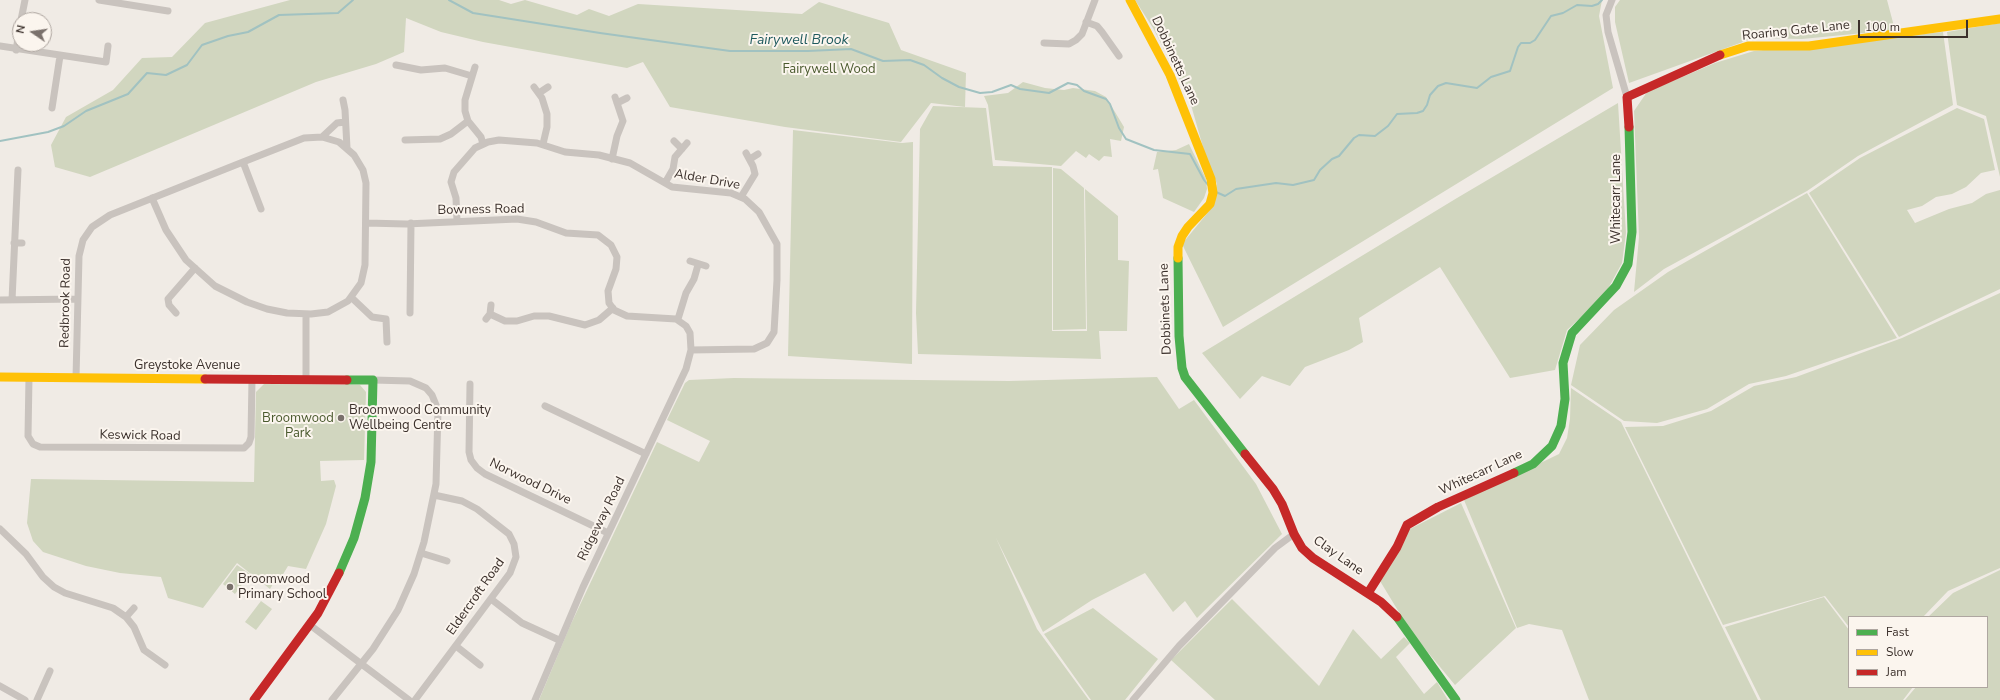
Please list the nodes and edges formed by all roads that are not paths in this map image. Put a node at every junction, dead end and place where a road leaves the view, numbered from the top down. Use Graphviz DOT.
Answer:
graph roads {
  1 [pos="25,0"];
  2 [pos="99,0"];
  3 [pos="1095,0"];
  4 [pos="1130,0"];
  5 [pos="1612,0"];
  6 [pos="168,11"];
  7 [pos="23,12"];
  8 [pos="2000,19"];
  9 [pos="1086,22"];
  10 [pos="1044,43"];
  11 [pos="0,46"];
  12 [pos="108,46"];
  13 [pos="12,49"];
  14 [pos="31,52"];
  15 [pos="60,56"];
  16 [pos="1119,56"];
  17 [pos="396,65"];
  18 [pos="475,67"];
  19 [pos="472,76"];
  20 [pos="534,87"];
  21 [pos="548,87"];
  22 [pos="539,93"];
  23 [pos="1627,97"];
  24 [pos="628,98"];
  25 [pos="343,100"];
  26 [pos="52,108"];
  27 [pos="468,121"];
  28 [pos="345,122"];
  29 [pos="322,136"];
  30 [pos="405,140"];
  31 [pos="674,141"];
  32 [pos="483,144"];
  33 [pos="542,144"];
  34 [pos="347,148"];
  35 [pos="758,154"];
  36 [pos="612,159"];
  37 [pos="243,162"];
  38 [pos="18,170"];
  39 [pos="1211,179"];
  40 [pos="665,183"];
  41 [pos="741,197"];
  42 [pos="152,198"];
  43 [pos="260,209"];
  44 [pos="457,222"];
  45 [pos="411,223"];
  46 [pos="366,224"];
  47 [pos="14,243"];
  48 [pos="22,244"];
  49 [pos="690,261"];
  50 [pos="195,268"];
  51 [pos="352,298"];
  52 [pos="77,299"];
  53 [pos="0,300"];
  54 [pos="12,300"];
  55 [pos="491,305"];
  56 [pos="613,308"];
  57 [pos="176,313"];
  58 [pos="410,313"];
  59 [pos="306,314"];
  60 [pos="678,320"];
  61 [pos="387,342"];
  62 [pos="691,350"];
  63 [pos="0,377"];
  64 [pos="29,377"];
  65 [pos="76,378"];
  66 [pos="252,379"];
  67 [pos="306,380"];
  68 [pos="373,380"];
  69 [pos="470,384"];
  70 [pos="545,406"];
  71 [pos="646,454"];
  72 [pos="434,495"];
  73 [pos="0,529"];
  74 [pos="608,533"];
  75 [pos="1294,534"];
  76 [pos="421,553"];
  77 [pos="448,561"];
  78 [pos="1368,593"];
  79 [pos="491,599"];
  80 [pos="134,608"];
  81 [pos="126,617"];
  82 [pos="310,625"];
  83 [pos="559,640"];
  84 [pos="456,646"];
  85 [pos="361,664"];
  86 [pos="165,665"];
  87 [pos="481,666"];
  88 [pos="50,671"];
  89 [pos="0,686"];
  90 [pos="25,700"];
  91 [pos="37,700"];
  92 [pos="254,700"];
  93 [pos="332,700"];
  94 [pos="409,700"];
  95 [pos="415,700"];
  96 [pos="535,700"];
  97 [pos="1133,700"];
  98 [pos="1456,700"];
  1 -- 7 [label="street"];
  2 -- 6 [label="street"];
  3 -- 9 [label="street"];
  4 -- 39 [label="street, Dobbinetts Lane"];
  5 -- 23 [label="street, Whitecarr Lane"];
  8 -- 23 [label="street, Roaring Gate Lane"];
  9 -- 10 [label="street"];
  9 -- 16 [label="street"];
  11 -- 13 [label="street"];
  12 -- 15 [label="street"];
  14 -- 15 [label="street"];
  15 -- 26 [label="street"];
  17 -- 19 [label="street"];
  18 -- 19 [label="street"];
  19 -- 27 [label="street"];
  20 -- 22 [label="street"];
  21 -- 22 [label="street"];
  22 -- 33 [label="street"];
  23 -- 78 [label="street, Whitecarr Lane"];
  24 -- 36 [label="street"];
  25 -- 28 [label="street"];
  27 -- 30 [label="street"];
  27 -- 32 [label="street"];
  28 -- 29 [label="street"];
  28 -- 34 [label="street"];
  29 -- 34 [label="street"];
  29 -- 37 [label="street, Redbrook Road"];
  31 -- 40 [label="street"];
  32 -- 33 [label="street, Alder Drive"];
  32 -- 44 [label="street, Alder Drive"];
  33 -- 36 [label="street, Alder Drive"];
  34 -- 46 [label="street"];
  35 -- 41 [label="street"];
  36 -- 40 [label="street, Alder Drive"];
  37 -- 42 [label="street, Redbrook Road"];
  37 -- 43 [label="street"];
  38 -- 47 [label="street"];
  39 -- 75 [label="street, Dobbinets Lane"];
  40 -- 41 [label="street, Alder Drive"];
  41 -- 62 [label="street, Alder Drive"];
  42 -- 50 [label="street"];
  42 -- 52 [label="street, Redbrook Road"];
  44 -- 45 [label="street, Bowness Road"];
  44 -- 56 [label="street, Bowness Road"];
  45 -- 46 [label="street, Bowness Road"];
  45 -- 58 [label="street"];
  46 -- 51 [label="street"];
  47 -- 48 [label="street"];
  47 -- 54 [label="street"];
  49 -- 60 [label="street"];
  50 -- 57 [label="street"];
  50 -- 59 [label="street"];
  51 -- 59 [label="street"];
  51 -- 61 [label="street"];
  52 -- 54 [label="street"];
  52 -- 65 [label="street, Redbrook Road"];
  53 -- 54 [label="street"];
  55 -- 56 [label="street"];
  56 -- 60 [label="street"];
  59 -- 67 [label="street"];
  60 -- 62 [label="street"];
  62 -- 71 [label="street, Ridgeway Road"];
  63 -- 64 [label="street, Greystoke Avenue"];
  64 -- 65 [label="street, Greystoke Avenue"];
  64 -- 66 [label="street, Keswick Road"];
  65 -- 66 [label="street, Greystoke Avenue"];
  66 -- 67 [label="street, Greystoke Avenue"];
  67 -- 68 [label="street, Greystoke Avenue"];
  68 -- 72 [label="street"];
  68 -- 82 [label="street"];
  69 -- 74 [label="street, Norwood Drive"];
  70 -- 71 [label="street"];
  71 -- 74 [label="street, Ridgeway Road"];
  72 -- 76 [label="street"];
  72 -- 79 [label="street, Eldercroft Road"];
  73 -- 81 [label="street"];
  74 -- 83 [label="street, Ridgeway Road"];
  75 -- 78 [label="street, Clay Lane"];
  75 -- 97 [label="street"];
  76 -- 77 [label="street"];
  76 -- 85 [label="street"];
  78 -- 98 [label="street, Clay Lane"];
  79 -- 83 [label="street"];
  79 -- 84 [label="street, Eldercroft Road"];
  80 -- 81 [label="street"];
  81 -- 86 [label="street"];
  82 -- 85 [label="street"];
  82 -- 92 [label="street"];
  83 -- 96 [label="street, Ridgeway Road"];
  84 -- 87 [label="street"];
  84 -- 95 [label="street, Eldercroft Road"];
  85 -- 93 [label="street"];
  85 -- 94 [label="street"];
  88 -- 91 [label="street"];
  89 -- 90 [label="street"];
}
